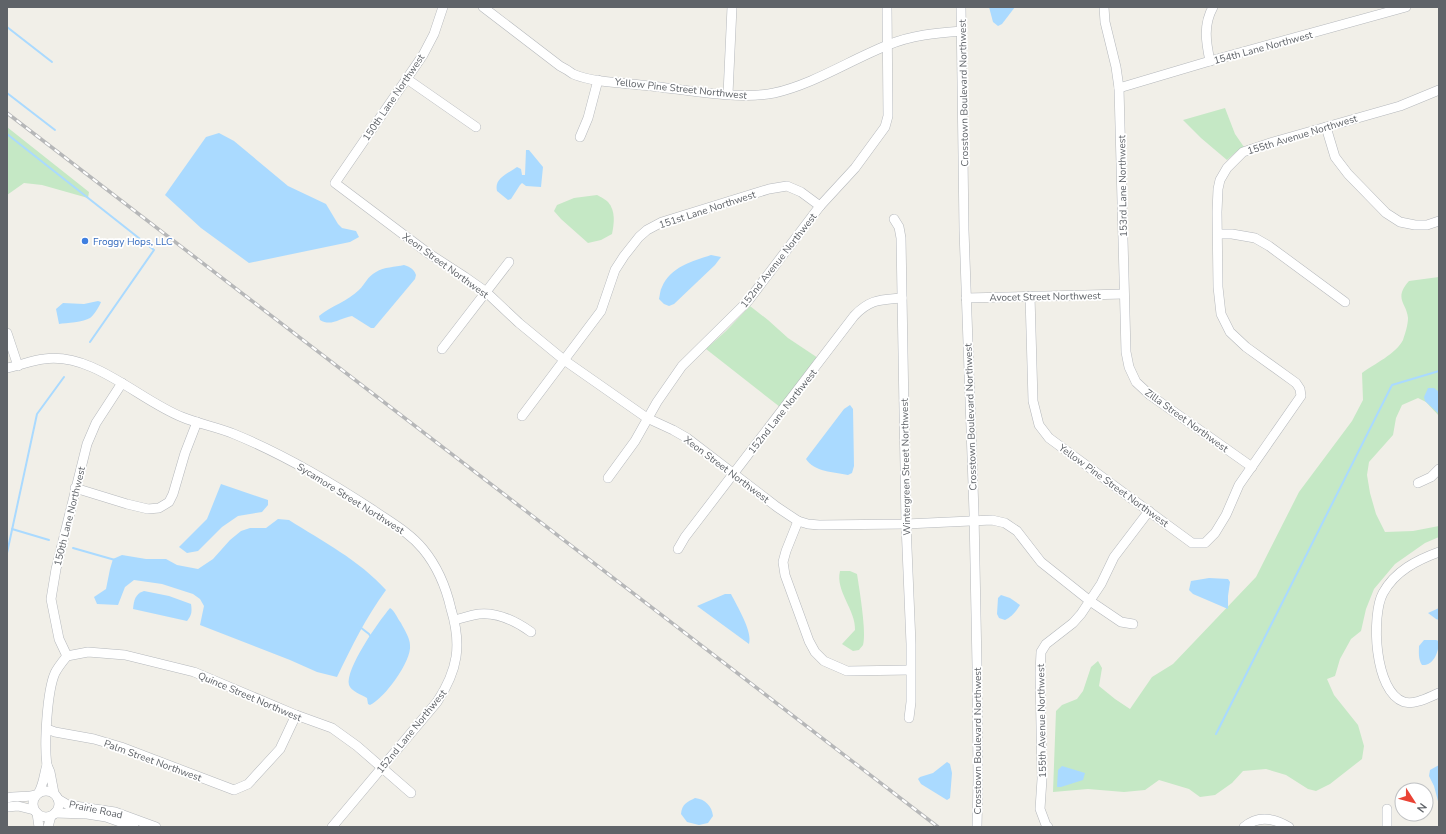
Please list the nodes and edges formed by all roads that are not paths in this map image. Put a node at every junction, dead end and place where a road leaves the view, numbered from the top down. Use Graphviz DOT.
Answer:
graph roads {
  1 [pos="444,7"];
  2 [pos="482,7"];
  3 [pos="732,7"];
  4 [pos="887,7"];
  5 [pos="961,7"];
  6 [pos="1104,7"];
  7 [pos="1213,7"];
  8 [pos="1406,7"];
  9 [pos="962,31"];
  10 [pos="888,44"];
  11 [pos="1210,61"];
  12 [pos="407,79"];
  13 [pos="598,80"];
  14 [pos="1119,88"];
  15 [pos="1439,90"];
  16 [pos="728,94"];
  17 [pos="476,127"];
  18 [pos="1326,127"];
  19 [pos="580,137"];
  20 [pos="335,183"];
  21 [pos="820,206"];
  22 [pos="894,219"];
  23 [pos="1439,221"];
  24 [pos="1218,234"];
  25 [pos="509,262"];
  26 [pos="485,292"];
  27 [pos="1124,294"];
  28 [pos="1030,296"];
  29 [pos="902,298"];
  30 [pos="966,298"];
  31 [pos="1345,302"];
  32 [pos="7,334"];
  33 [pos="442,349"];
  34 [pos="564,360"];
  35 [pos="18,366"];
  36 [pos="1129,367"];
  37 [pos="7,368"];
  38 [pos="122,383"];
  39 [pos="522,416"];
  40 [pos="647,418"];
  41 [pos="197,422"];
  42 [pos="1252,467"];
  43 [pos="1439,469"];
  44 [pos="733,474"];
  45 [pos="608,478"];
  46 [pos="1418,483"];
  47 [pos="75,488"];
  48 [pos="1149,511"];
  49 [pos="798,520"];
  50 [pos="974,521"];
  51 [pos="906,524"];
  52 [pos="678,549"];
  53 [pos="1439,552"];
  54 [pos="1090,601"];
  55 [pos="455,620"];
  56 [pos="1133,624"];
  57 [pos="531,632"];
  58 [pos="67,656"];
  59 [pos="910,670"];
  60 [pos="1439,693"];
  61 [pos="296,715"];
  62 [pos="909,718"];
  63 [pos="47,729"];
  64 [pos="47,765"];
  65 [pos="381,768"];
  66 [pos="37,793"];
  67 [pos="411,793"];
  68 [pos="56,796"];
  69 [pos="7,798"];
  70 [pos="7,808"];
  71 [pos="1387,809"];
  72 [pos="35,812"];
  73 [pos="53,814"];
  74 [pos="1047,826"];
  75 [pos="38,827"];
  76 [pos="48,827"];
  77 [pos="134,827"];
  78 [pos="156,827"];
  79 [pos="332,827"];
  80 [pos="977,827"];
  81 [pos="1244,827"];
  82 [pos="1289,827"];
  83 [pos="1387,827"];
  1 -- 12 [label="street, 150th Lane Northwest"];
  2 -- 13 [label="street, Yellow Pine Street Northwest"];
  3 -- 16 [label="street"];
  4 -- 10 [label="street"];
  5 -- 9 [label="street, Crosstown Boulevard Northwest"];
  6 -- 14 [label="street, 153rd Lane Northwest"];
  7 -- 11 [label="street"];
  8 -- 11 [label="street, 154th Lane Northwest"];
  9 -- 10 [label="street, Yellow Pine Street Northwest"];
  9 -- 30 [label="street, Crosstown Boulevard Northwest"];
  10 -- 16 [label="street, Yellow Pine Street Northwest"];
  10 -- 21 [label="street, 152nd Avenue Northwest"];
  11 -- 14 [label="street, 154th Lane Northwest"];
  12 -- 17 [label="street"];
  12 -- 20 [label="street, 150th Lane Northwest"];
  13 -- 16 [label="street, Yellow Pine Street Northwest"];
  13 -- 19 [label="street"];
  14 -- 27 [label="street, 153rd Lane Northwest"];
  15 -- 18 [label="street, 155th Avenue Northwest"];
  18 -- 23 [label="street"];
  18 -- 24 [label="street, 155th Avenue Northwest"];
  20 -- 26 [label="street, Xeon Street Northwest"];
  21 -- 34 [label="street, 151st Lane Northwest"];
  21 -- 40 [label="street, 152nd Avenue Northwest"];
  22 -- 29 [label="street, Wintergreen Street Northwest"];
  24 -- 31 [label="street"];
  24 -- 42 [label="street, 155th Avenue Northwest"];
  25 -- 26 [label="street"];
  26 -- 33 [label="street"];
  26 -- 34 [label="street, Xeon Street Northwest"];
  27 -- 28 [label="street, Avocet Street Northwest"];
  27 -- 36 [label="street, 153rd Lane Northwest"];
  28 -- 30 [label="street, Avocet Street Northwest"];
  28 -- 48 [label="street, Yellow Pine Street Northwest"];
  29 -- 44 [label="street, 152nd Lane Northwest"];
  29 -- 51 [label="street, Wintergreen Street Northwest"];
  30 -- 50 [label="street, Crosstown Boulevard Northwest"];
  32 -- 35 [label="street"];
  34 -- 39 [label="street, 151st Lane Northwest"];
  34 -- 40 [label="street, Xeon Street Northwest"];
  35 -- 37 [label="street, Sycamore Street Northwest"];
  35 -- 38 [label="street, Sycamore Street Northwest"];
  36 -- 42 [label="street, Zilla Street Northwest"];
  38 -- 41 [label="street, Sycamore Street Northwest"];
  38 -- 47 [label="street, 150th Lane Northwest"];
  40 -- 44 [label="street, Xeon Street Northwest"];
  40 -- 45 [label="street, 152nd Avenue Northwest"];
  41 -- 47 [label="street"];
  41 -- 55 [label="street, Sycamore Street Northwest"];
  42 -- 48 [label="street, Yellow Pine Street Northwest"];
  43 -- 46 [label="street"];
  44 -- 49 [label="street, Xeon Street Northwest"];
  44 -- 52 [label="street, 152nd Lane Northwest"];
  47 -- 58 [label="street, 150th Lane Northwest"];
  48 -- 54 [label="street, 155th Avenue Northwest"];
  49 -- 51 [label="street, Xeon Street Northwest"];
  49 -- 59 [label="street"];
  50 -- 51 [label="street, Xeon Street Northwest"];
  50 -- 54 [label="street, Xeon Street Northwest"];
  50 -- 80 [label="street, Crosstown Boulevard Northwest"];
  51 -- 59 [label="street, Wintergreen Street Northwest"];
  53 -- 60 [label="street"];
  54 -- 56 [label="street, Xeon Street Northwest"];
  54 -- 74 [label="street, 155th Avenue Northwest"];
  55 -- 57 [label="street"];
  55 -- 65 [label="street, 152nd Lane Northwest"];
  58 -- 61 [label="street, Quince Street Northwest"];
  58 -- 63 [label="street"];
  59 -- 62 [label="street, Wintergreen Street Northwest"];
  61 -- 63 [label="street, Palm Street Northwest"];
  61 -- 65 [label="street, Quince Street Northwest"];
  63 -- 64 [label="street"];
  64 -- 66 [label="street"];
  64 -- 68 [label="street"];
  65 -- 67 [label="street, Quince Street Northwest"];
  65 -- 79 [label="street, 152nd Lane Northwest"];
  66 -- 68 [label="street, Prairie Road"];
  66 -- 69 [label="street, Prairie Road"];
  66 -- 72 [label="street"];
  68 -- 73 [label="street, Prairie Road"];
  68 -- 78 [label="street, Prairie Road"];
  70 -- 72 [label="street, Prairie Road"];
  71 -- 83 [label="street"];
  72 -- 73 [label="street, Prairie Road"];
  72 -- 75 [label="street"];
  73 -- 76 [label="street"];
  73 -- 77 [label="street, Prairie Road"];
  81 -- 82 [label="street"];
}
